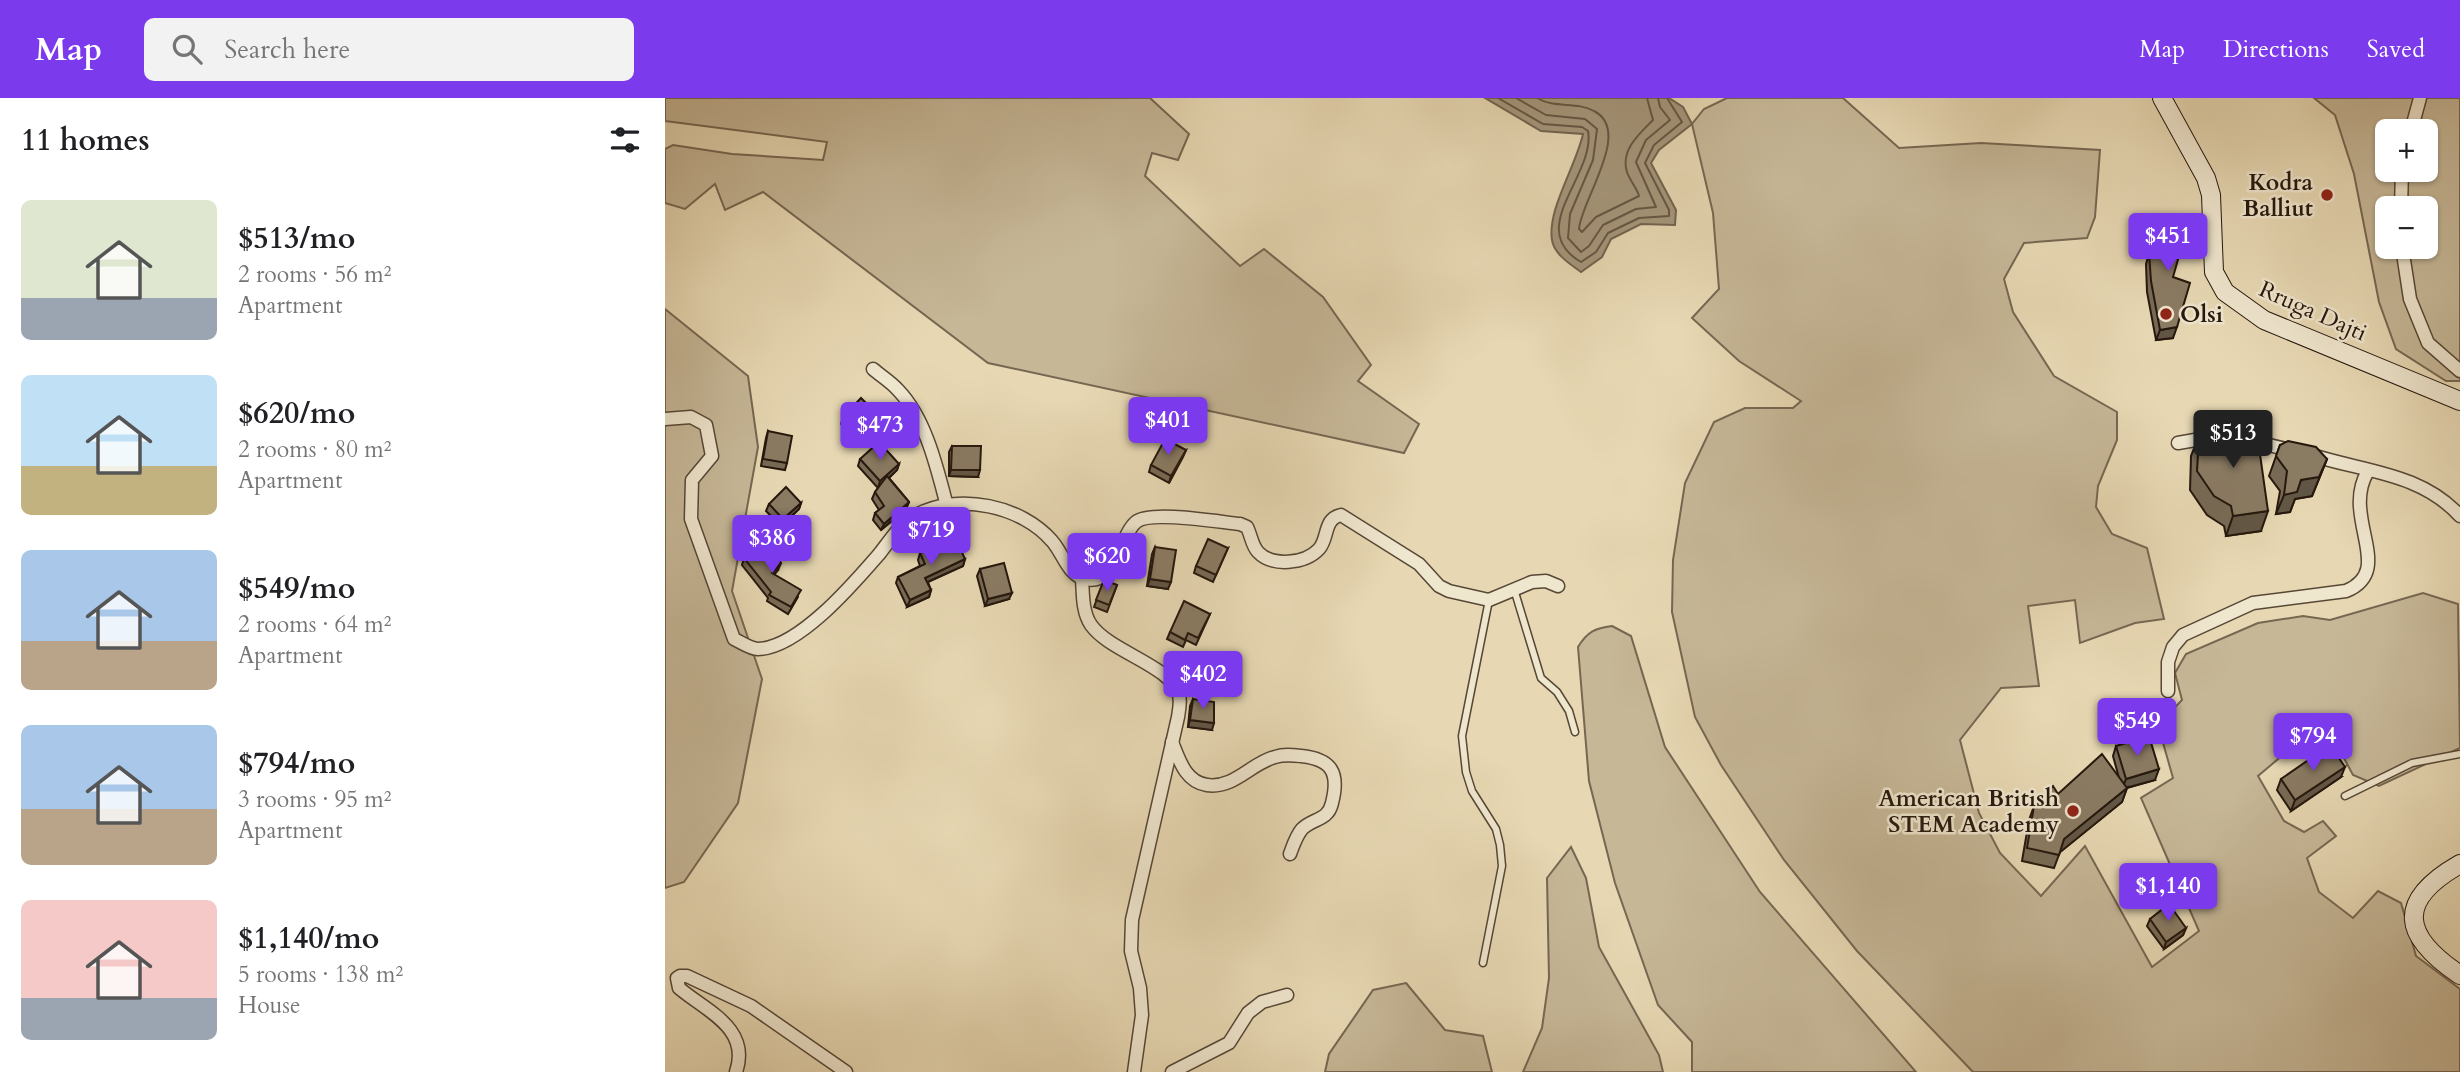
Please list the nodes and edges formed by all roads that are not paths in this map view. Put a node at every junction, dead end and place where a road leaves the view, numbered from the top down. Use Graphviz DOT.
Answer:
graph roads {
  1 [pos="2162,98"];
  2 [pos="2420,98"];
  3 [pos="2414,119"];
  4 [pos="2404,259"];
  5 [pos="873,369"];
  6 [pos="2460,371"];
  7 [pos="2460,401"];
  8 [pos="665,419"];
  9 [pos="2178,443"];
  10 [pos="2368,471"];
  11 [pos="947,506"];
  12 [pos="2460,516"];
  13 [pos="1082,578"];
  14 [pos="1558,586"];
  15 [pos="1514,589"];
  16 [pos="1489,600"];
  17 [pos="2168,691"];
  18 [pos="1575,732"];
  19 [pos="1172,742"];
  20 [pos="2460,754"];
  21 [pos="2345,796"];
  22 [pos="1290,854"];
  23 [pos="2460,864"];
  24 [pos="1483,963"];
  25 [pos="2460,975"];
  26 [pos="1287,995"];
  27 [pos="736,1072"];
  28 [pos="846,1072"];
  29 [pos="1134,1072"];
  30 [pos="1172,1072"];
  1 -- 7 [label="main road, Rruga Dajti"];
  2 -- 3 [label="street"];
  4 -- 6 [label="street"];
  5 -- 11 [label="street"];
  8 -- 11 [label="street"];
  9 -- 10 [label="street"];
  10 -- 12 [label="street"];
  10 -- 17 [label="street"];
  11 -- 13 [label="street"];
  13 -- 16 [label="street"];
  13 -- 19 [label="street"];
  14 -- 15 [label="street"];
  15 -- 16 [label="street"];
  15 -- 18 [label="lane"];
  16 -- 24 [label="lane"];
  19 -- 22 [label="street"];
  19 -- 29 [label="street"];
  20 -- 21 [label="lane"];
  23 -- 25 [label="main road"];
  26 -- 30 [label="street"];
  27 -- 28 [label="street"];
}
